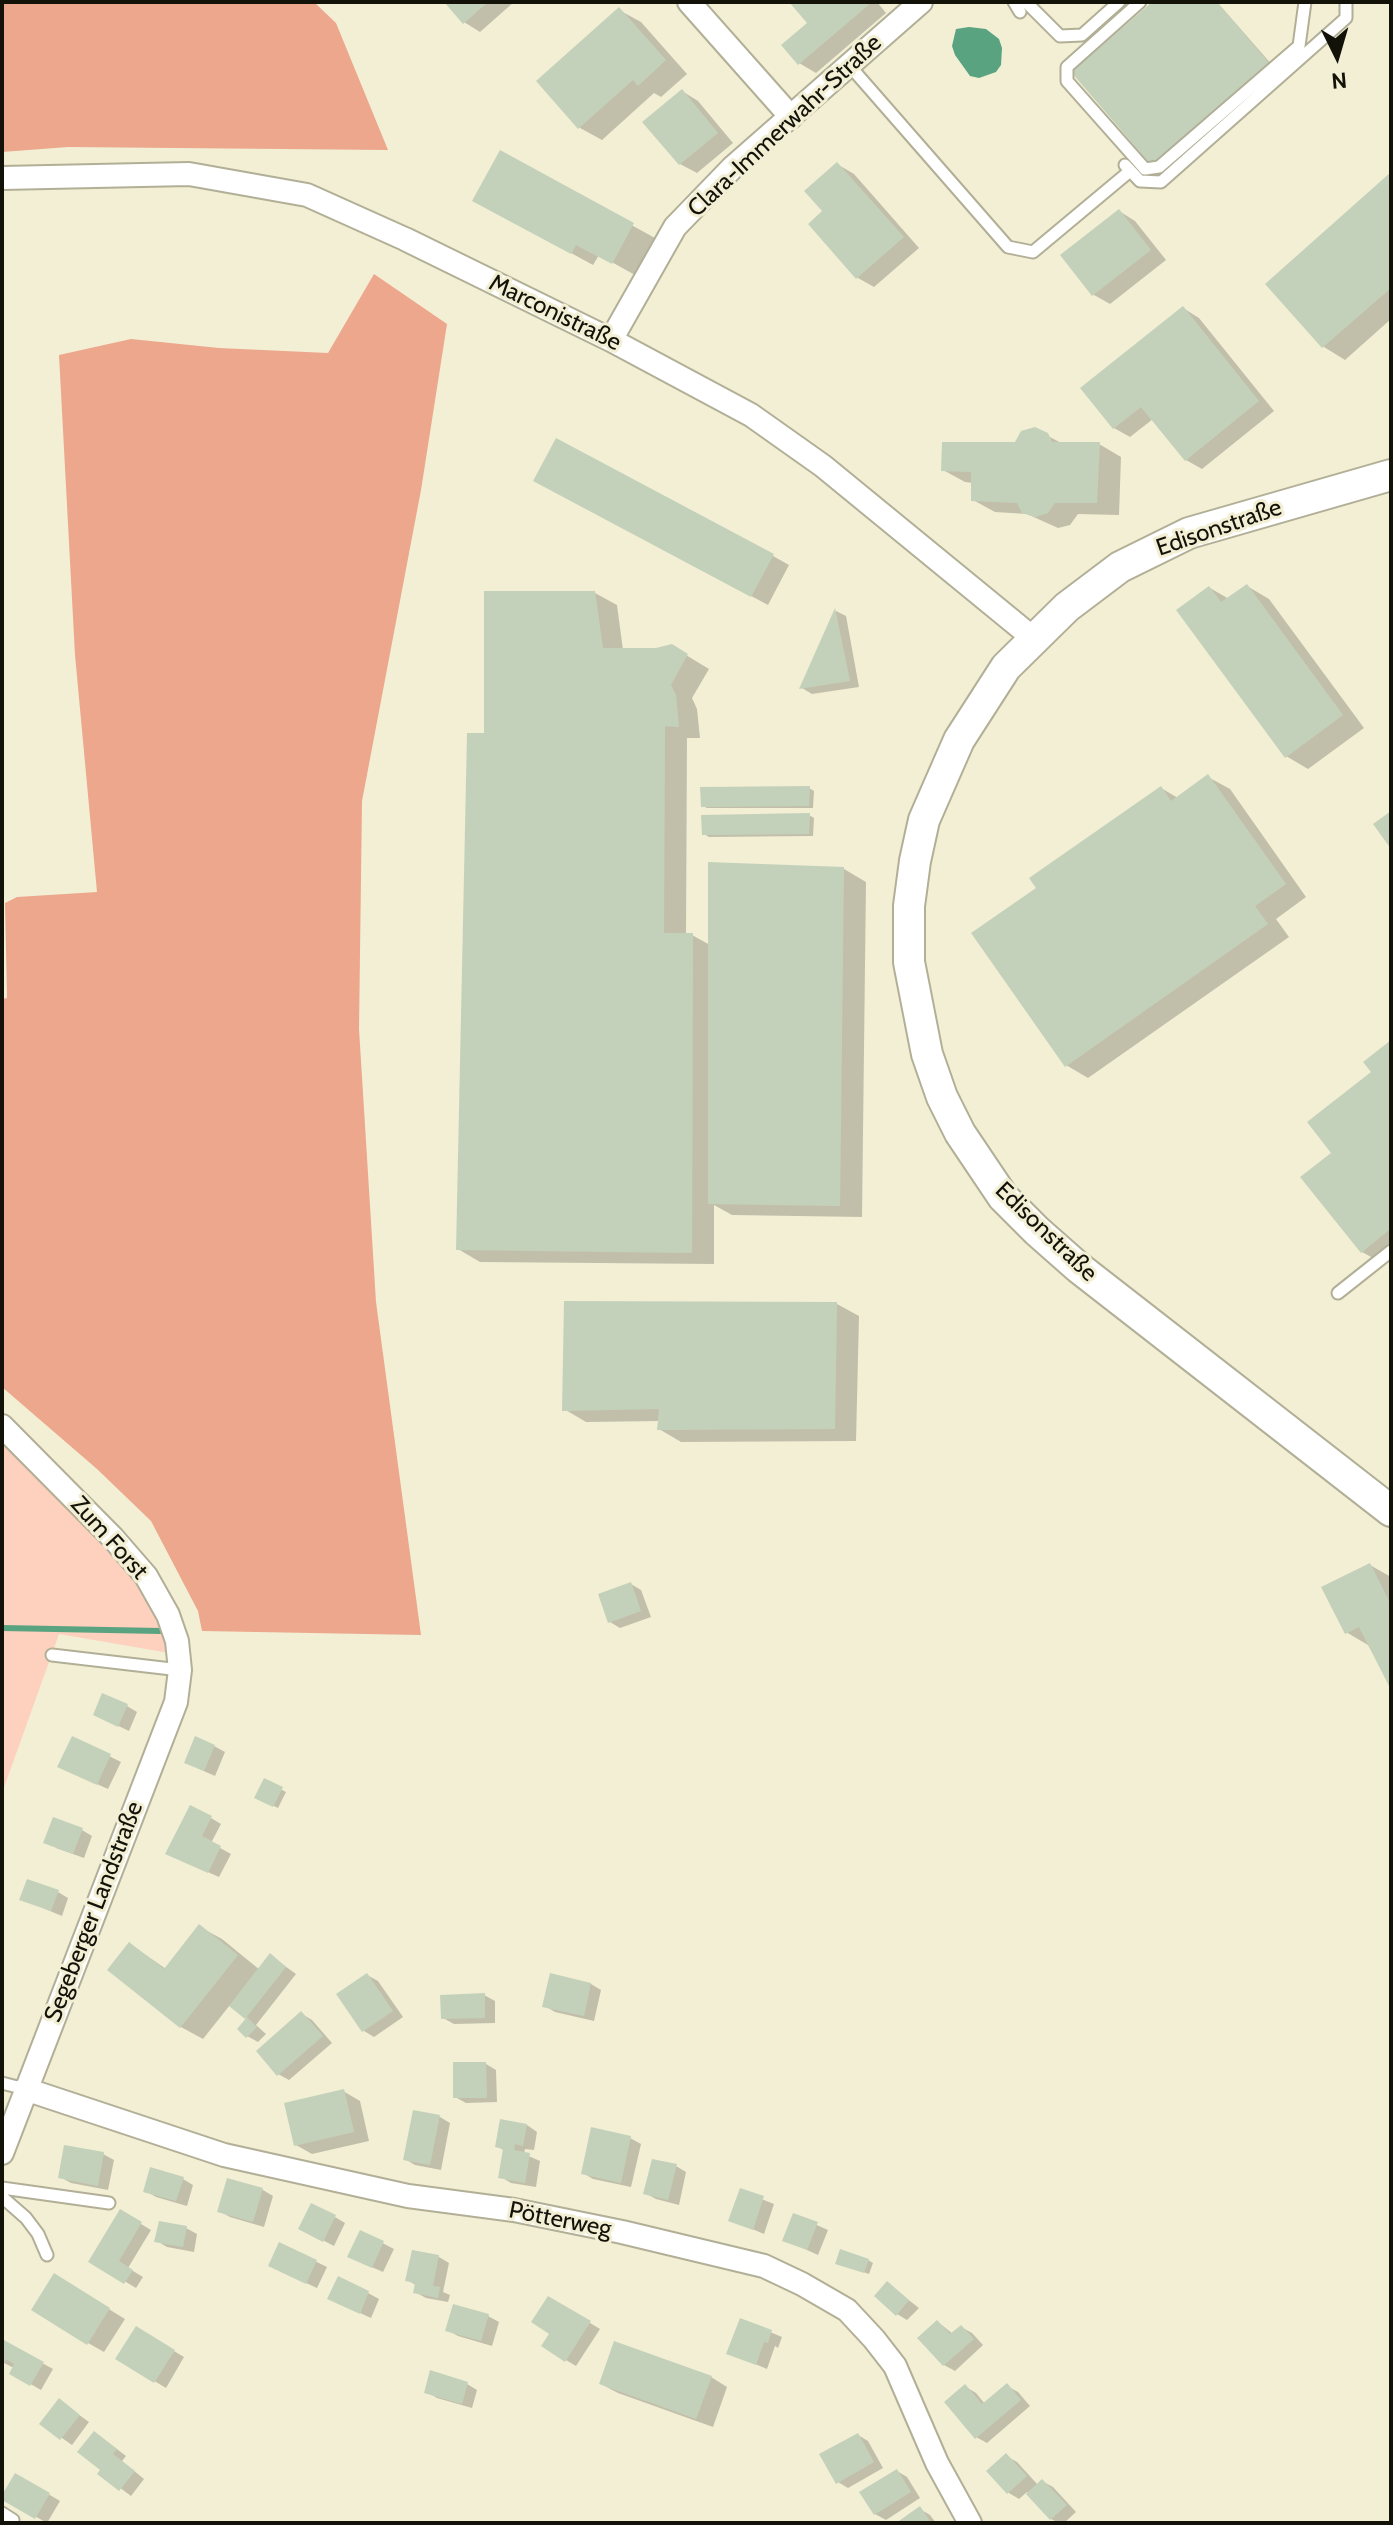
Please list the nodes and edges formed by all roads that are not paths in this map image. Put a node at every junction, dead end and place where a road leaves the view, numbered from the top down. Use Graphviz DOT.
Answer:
graph roads {
  1 [pos="689,2"];
  2 [pos="921,2"];
  3 [pos="1119,2"];
  4 [pos="1140,2"];
  5 [pos="1305,2"];
  6 [pos="1346,2"];
  7 [pos="1020,5"];
  8 [pos="849,65"];
  9 [pos="791,117"];
  10 [pos="2,178"];
  11 [pos="611,340"];
  12 [pos="1391,475"];
  13 [pos="1033,638"];
  14 [pos="1391,1251"];
  15 [pos="1338,1293"];
  16 [pos="2,1426"];
  17 [pos="1391,1511"];
  18 [pos="52,1655"];
  19 [pos="180,1670"];
  20 [pos="2,2083"];
  21 [pos="25,2089"];
  22 [pos="2,2153"];
  23 [pos="2,2188"];
  24 [pos="2,2197"];
  25 [pos="109,2203"];
  26 [pos="47,2255"];
  27 [pos="970,2523"];
  1 -- 9 [label="street"];
  2 -- 8 [label="street, Clara-Immerwahr-Straße"];
  3 -- 7 [label="lane"];
  4 -- 5 [label="lane"];
  6 -- 8 [label="lane"];
  8 -- 9 [label="street, Clara-Immerwahr-Straße"];
  9 -- 11 [label="street, Clara-Immerwahr-Straße"];
  10 -- 11 [label="street, Marconistraße"];
  11 -- 13 [label="street, Marconistraße"];
  12 -- 13 [label="street, Edisonstraße"];
  13 -- 17 [label="street, Edisonstraße"];
  14 -- 15 [label="lane"];
  16 -- 19 [label="street, Zum Forst"];
  18 -- 19 [label="lane"];
  19 -- 21 [label="street, Segeberger Landstraße"];
  20 -- 21 [label="lane"];
  21 -- 22 [label="street, Segeberger Landstraße"];
  21 -- 27 [label="street, Pötterweg"];
  23 -- 25 [label="lane"];
  24 -- 26 [label="lane"];
}
